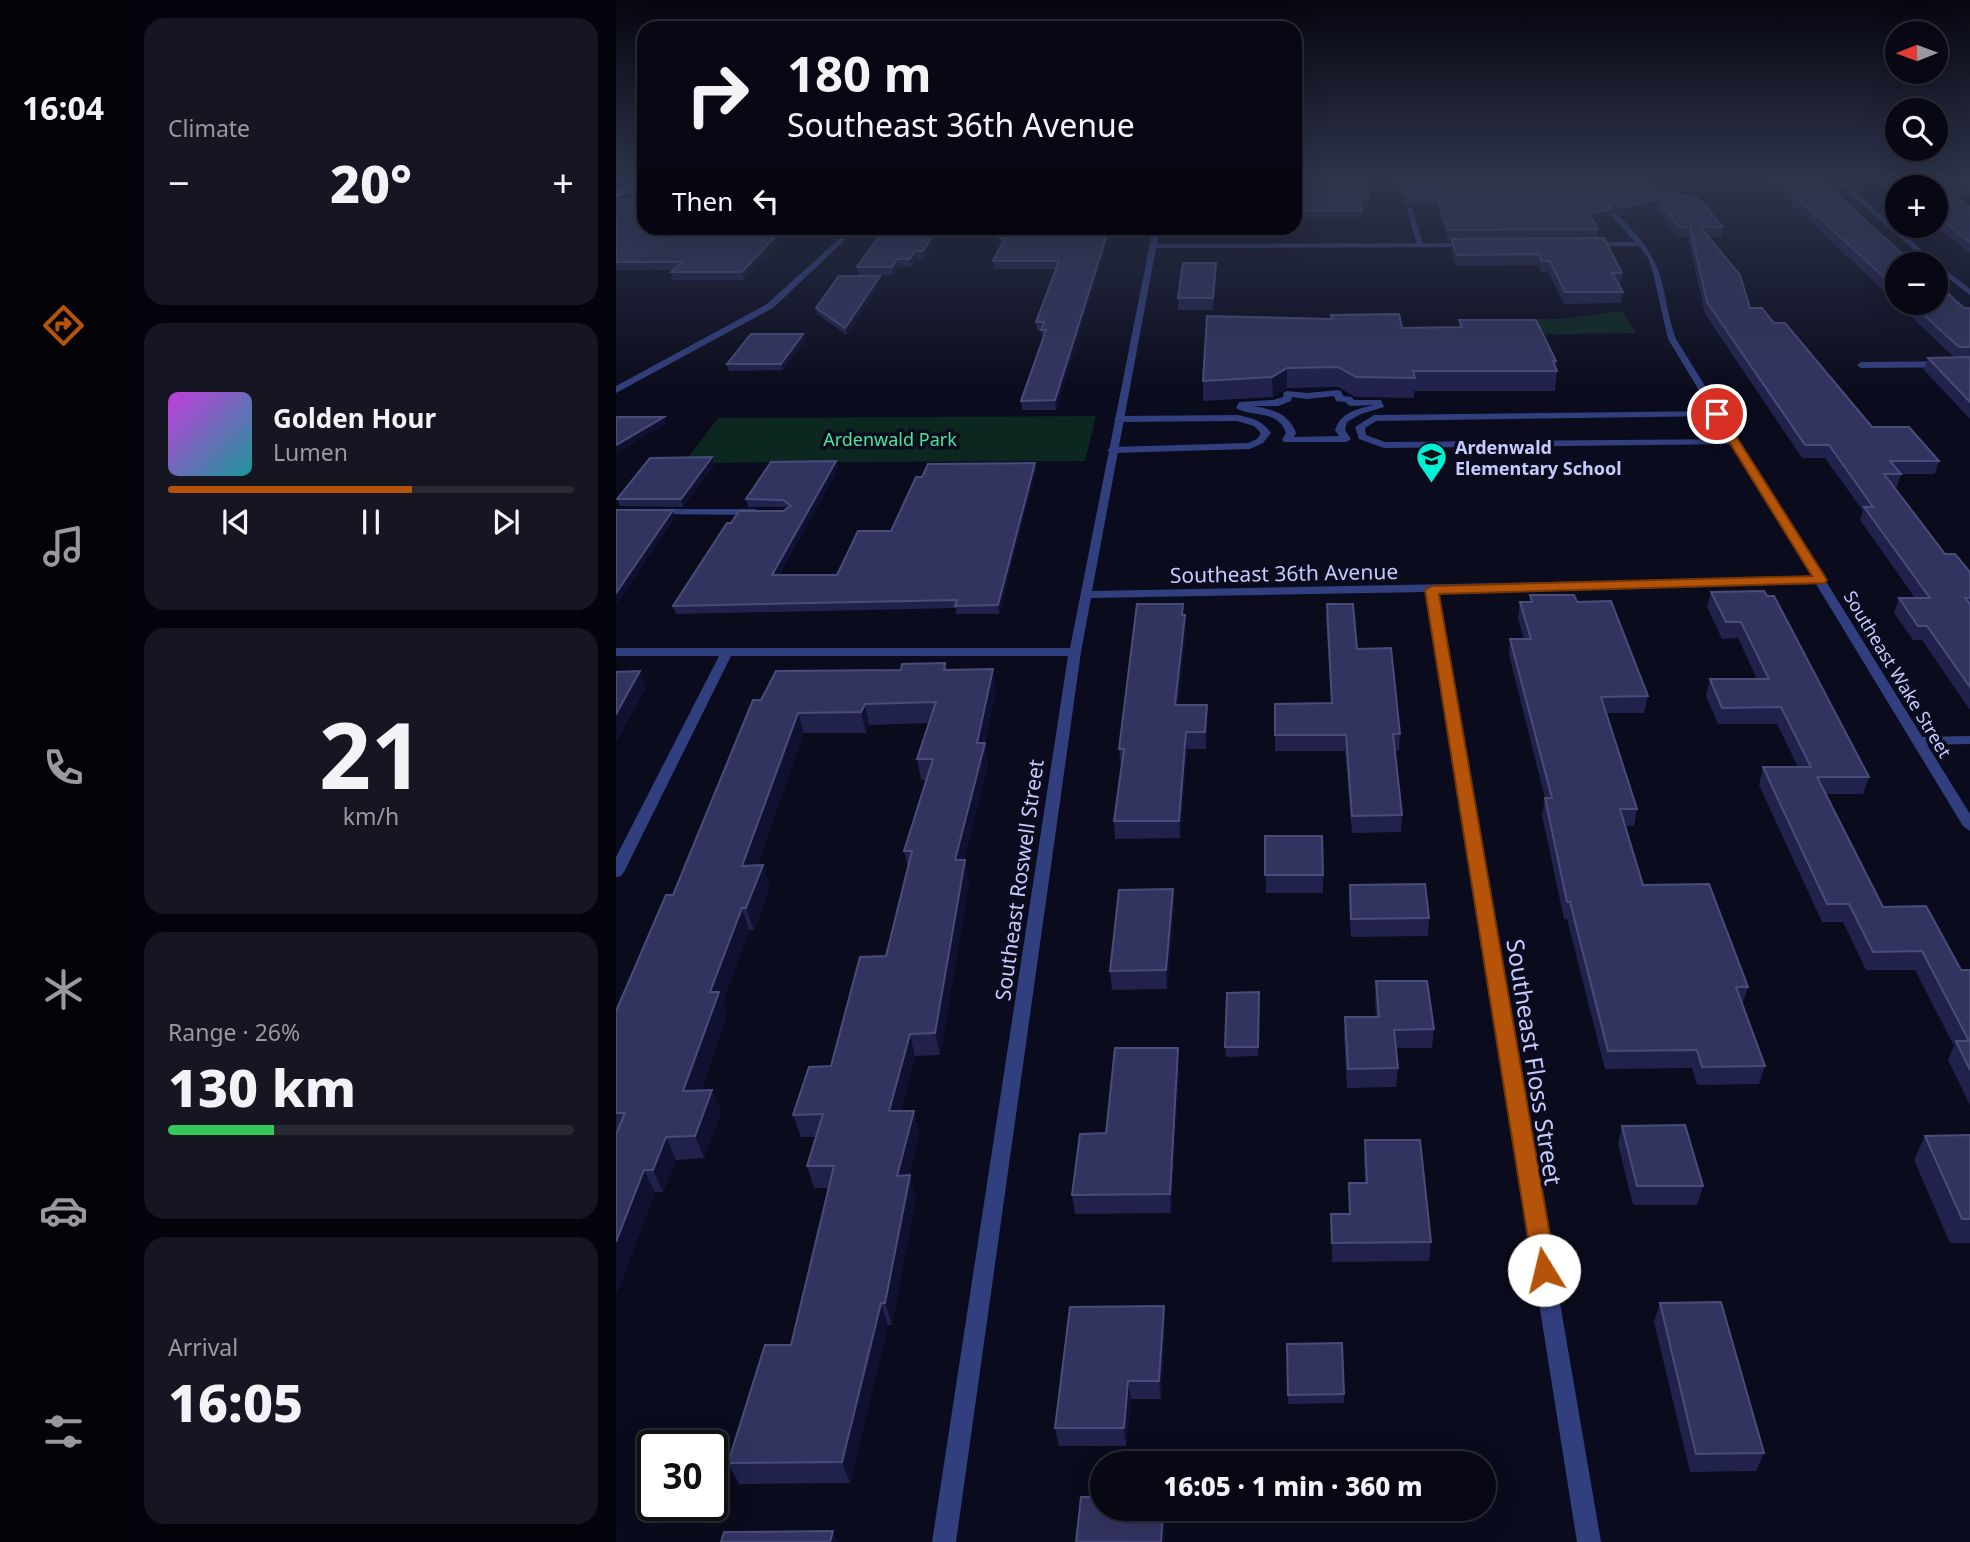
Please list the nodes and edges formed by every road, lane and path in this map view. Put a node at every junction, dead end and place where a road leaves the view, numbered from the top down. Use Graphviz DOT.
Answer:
graph roads {
  1 [pos="831,249"];
  2 [pos="1151,249"];
  3 [pos="1643,249"];
  4 [pos="1948,275"];
  5 [pos="1970,293"];
  6 [pos="1970,364"];
  7 [pos="1861,365"];
  8 [pos="616,390"];
  9 [pos="1717,414"];
  10 [pos="1119,419"];
  11 [pos="1287,440"];
  12 [pos="1734,442"];
  13 [pos="1112,450"];
  14 [pos="644,512"];
  15 [pos="762,513"];
  16 [pos="1820,580"];
  17 [pos="1432,590"];
  18 [pos="1085,595"];
  19 [pos="616,652"];
  20 [pos="727,652"];
  21 [pos="1075,652"];
  22 [pos="1970,740"];
  23 [pos="1918,741"];
  24 [pos="1970,826"];
  25 [pos="616,872"];
  26 [pos="944,1542"];
  27 [pos="1589,1542"];
  1 -- 8 [label="street"];
  2 -- 10 [label="street, Southeast Roswell Street"];
  3 -- 9 [label="street, Southeast Wake Street"];
  4 -- 5 [label="street"];
  6 -- 7 [label="street"];
  9 -- 12 [label="street, Southeast Wake Street"];
  9 -- 12 [label="street"];
  10 -- 13 [label="street, Southeast Roswell Street"];
  10 -- 13 [label="street"];
  11 -- 11 [label="street"];
  12 -- 16 [label="street, Southeast Wake Street"];
  13 -- 18 [label="street, Southeast Roswell Street"];
  14 -- 15 [label="street"];
  16 -- 17 [label="street, Southeast 36th Avenue"];
  16 -- 23 [label="street, Southeast Wake Street"];
  17 -- 18 [label="street, Southeast 36th Avenue"];
  17 -- 27 [label="street, Southeast Floss Street"];
  18 -- 21 [label="street, Southeast Roswell Street"];
  19 -- 20 [label="street"];
  20 -- 21 [label="street"];
  20 -- 25 [label="street"];
  21 -- 26 [label="street, Southeast Roswell Street"];
  22 -- 23 [label="street"];
  23 -- 24 [label="street, Southeast Wake Street"];
}
